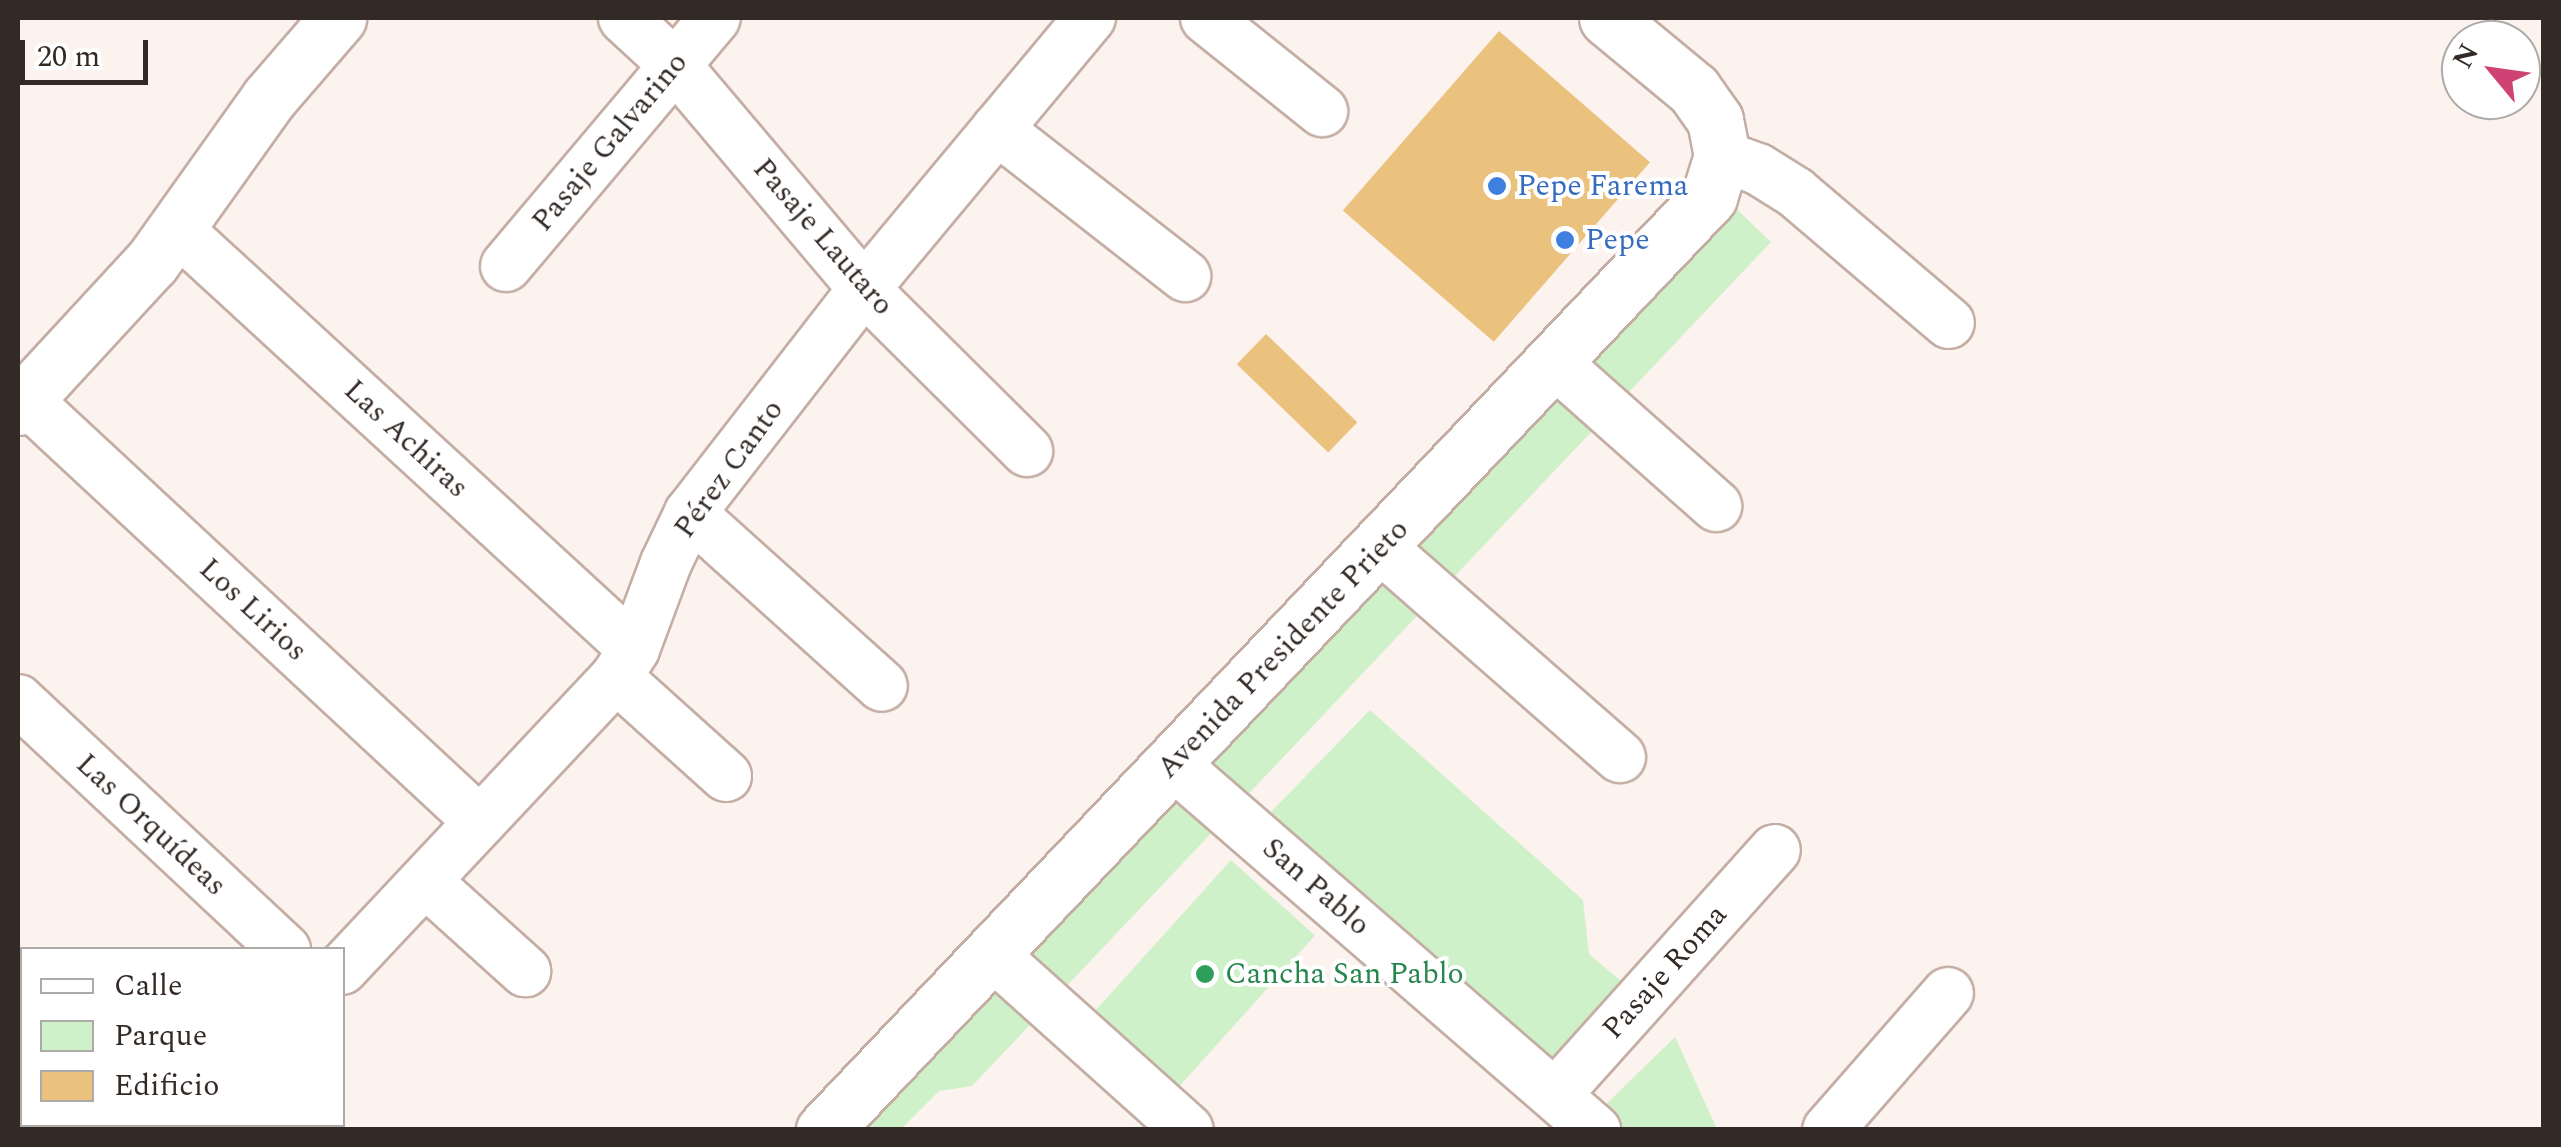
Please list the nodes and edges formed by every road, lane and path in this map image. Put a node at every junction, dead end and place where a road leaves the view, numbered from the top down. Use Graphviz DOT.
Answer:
graph roads {
  1 [pos="338,18"];
  2 [pos="624,18"];
  3 [pos="715,18"];
  4 [pos="1090,18"];
  5 [pos="1206,18"];
  6 [pos="1607,18"];
  7 [pos="675,65"];
  8 [pos="1322,111"];
  9 [pos="997,129"];
  10 [pos="1722,156"];
  11 [pos="178,230"];
  12 [pos="506,266"];
  13 [pos="1185,276"];
  14 [pos="864,290"];
  15 [pos="1949,323"];
  16 [pos="1554,362"];
  17 [pos="21,403"];
  18 [pos="1027,452"];
  19 [pos="1716,506"];
  20 [pos="690,513"];
  21 [pos="1380,546"];
  22 [pos="625,663"];
  23 [pos="882,686"];
  24 [pos="18,700"];
  25 [pos="1620,758"];
  26 [pos="1174,764"];
  27 [pos="726,776"];
  28 [pos="480,822"];
  29 [pos="1774,850"];
  30 [pos="426,881"];
  31 [pos="282,947"];
  32 [pos="992,954"];
  33 [pos="345,966"];
  34 [pos="525,971"];
  35 [pos="1948,992"];
  36 [pos="1555,1095"];
  37 [pos="824,1130"];
  38 [pos="1188,1130"];
  39 [pos="1594,1130"];
  40 [pos="1828,1130"];
  1 -- 11 [label="main road"];
  2 -- 7 [label="street, Pasaje Lautaro"];
  3 -- 7 [label="street, Pasaje Galvarino"];
  4 -- 9 [label="street, Pérez Canto"];
  5 -- 8 [label="street"];
  6 -- 10 [label="main road"];
  7 -- 12 [label="street, Pasaje Galvarino"];
  7 -- 14 [label="street, Pasaje Lautaro"];
  9 -- 13 [label="street"];
  9 -- 14 [label="street, Pérez Canto"];
  10 -- 15 [label="street"];
  10 -- 16 [label="main road, Avenida Presidente Prieto"];
  11 -- 17 [label="main road"];
  11 -- 22 [label="street, Las Achiras"];
  14 -- 18 [label="street, Pasaje Lautaro"];
  14 -- 20 [label="street, Pérez Canto"];
  16 -- 19 [label="street"];
  16 -- 21 [label="main road, Avenida Presidente Prieto"];
  17 -- 28 [label="street, Los Lirios"];
  20 -- 22 [label="street, Pérez Canto"];
  20 -- 23 [label="street"];
  21 -- 25 [label="street"];
  21 -- 26 [label="main road, Avenida Presidente Prieto"];
  22 -- 27 [label="street, Las Achiras"];
  22 -- 28 [label="street, Pérez Canto"];
  24 -- 31 [label="street, Las Orquídeas"];
  26 -- 32 [label="main road, Avenida Presidente Prieto"];
  26 -- 36 [label="street, San Pablo"];
  28 -- 30 [label="street, Pérez Canto"];
  29 -- 36 [label="street, Pasaje Roma"];
  30 -- 33 [label="street, Pérez Canto"];
  30 -- 34 [label="street"];
  32 -- 37 [label="main road, Avenida Presidente Prieto"];
  32 -- 38 [label="street"];
  35 -- 40 [label="street"];
  36 -- 39 [label="street, San Pablo"];
}
